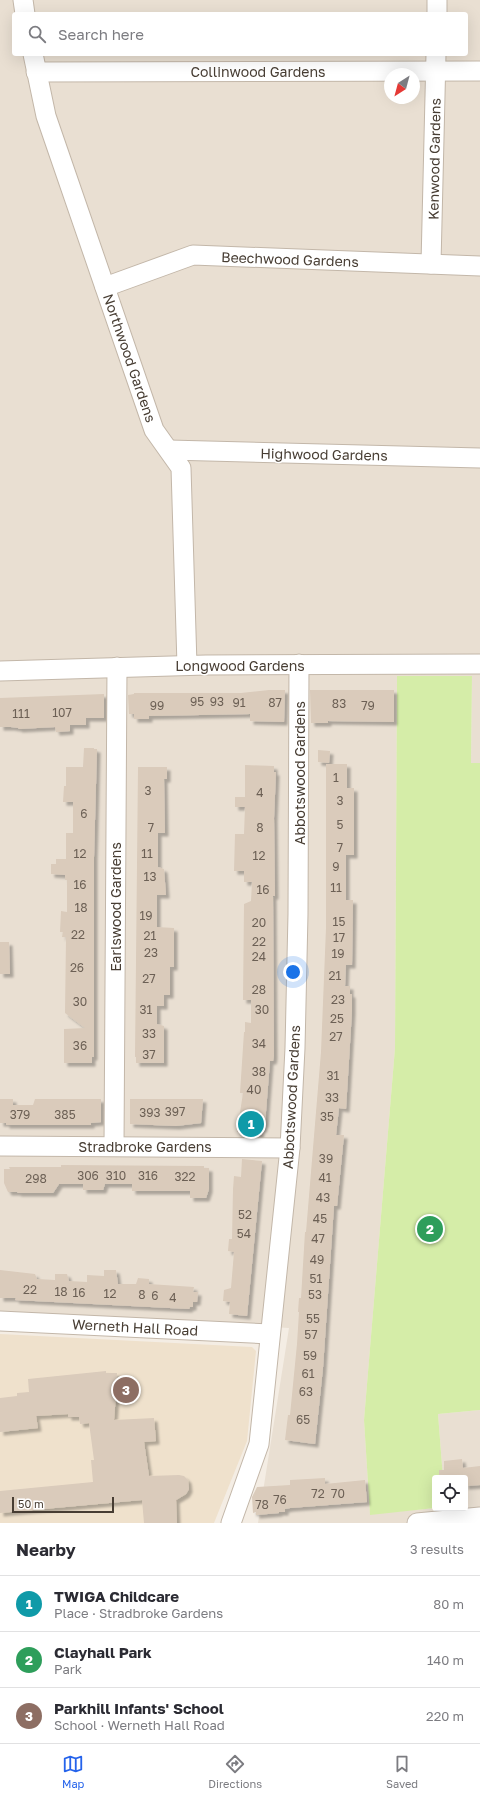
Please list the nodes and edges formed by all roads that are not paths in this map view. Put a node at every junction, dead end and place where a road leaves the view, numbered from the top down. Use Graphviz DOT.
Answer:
graph roads {
  1 [pos="23,0"];
  2 [pos="437,0"];
  3 [pos="25,12"];
  4 [pos="437,12"];
  5 [pos="436,62"];
  6 [pos="34,63"];
  7 [pos="480,71"];
  8 [pos="431,264"];
  9 [pos="480,266"];
  10 [pos="106,287"];
  11 [pos="169,450"];
  12 [pos="480,458"];
  13 [pos="294,664"];
  14 [pos="480,664"];
  15 [pos="187,665"];
  16 [pos="117,667"];
  17 [pos="0,671"];
  18 [pos="0,1146"];
  19 [pos="114,1146"];
  20 [pos="290,1148"];
  21 [pos="0,1321"];
  22 [pos="270,1334"];
  23 [pos="480,1517"];
  24 [pos="231,1523"];
  25 [pos="417,1523"];
  1 -- 3 [label="street"];
  2 -- 4 [label="street"];
  5 -- 6 [label="street, Collinwood Gardens"];
  5 -- 7 [label="street, Collinwood Gardens"];
  5 -- 8 [label="street, Kenwood Gardens"];
  6 -- 10 [label="street, Northwood Gardens"];
  8 -- 9 [label="street, Beechwood Gardens"];
  8 -- 10 [label="street, Beechwood Gardens"];
  10 -- 11 [label="street, Northwood Gardens"];
  11 -- 12 [label="street, Highwood Gardens"];
  11 -- 15 [label="street, Northwood Gardens"];
  13 -- 14 [label="street, Longwood Gardens"];
  13 -- 15 [label="street, Longwood Gardens"];
  13 -- 20 [label="street, Abbotswood Gardens"];
  15 -- 16 [label="street, Longwood Gardens"];
  16 -- 17 [label="street, Longwood Gardens"];
  16 -- 19 [label="street, Earlswood Gardens"];
  18 -- 19 [label="street, Stradbroke Gardens"];
  19 -- 20 [label="street, Stradbroke Gardens"];
  20 -- 22 [label="street, Abbotswood Gardens"];
  21 -- 22 [label="street, Werneth Hall Road"];
  22 -- 24 [label="street, Abbotswood Gardens"];
  23 -- 25 [label="street"];
}
